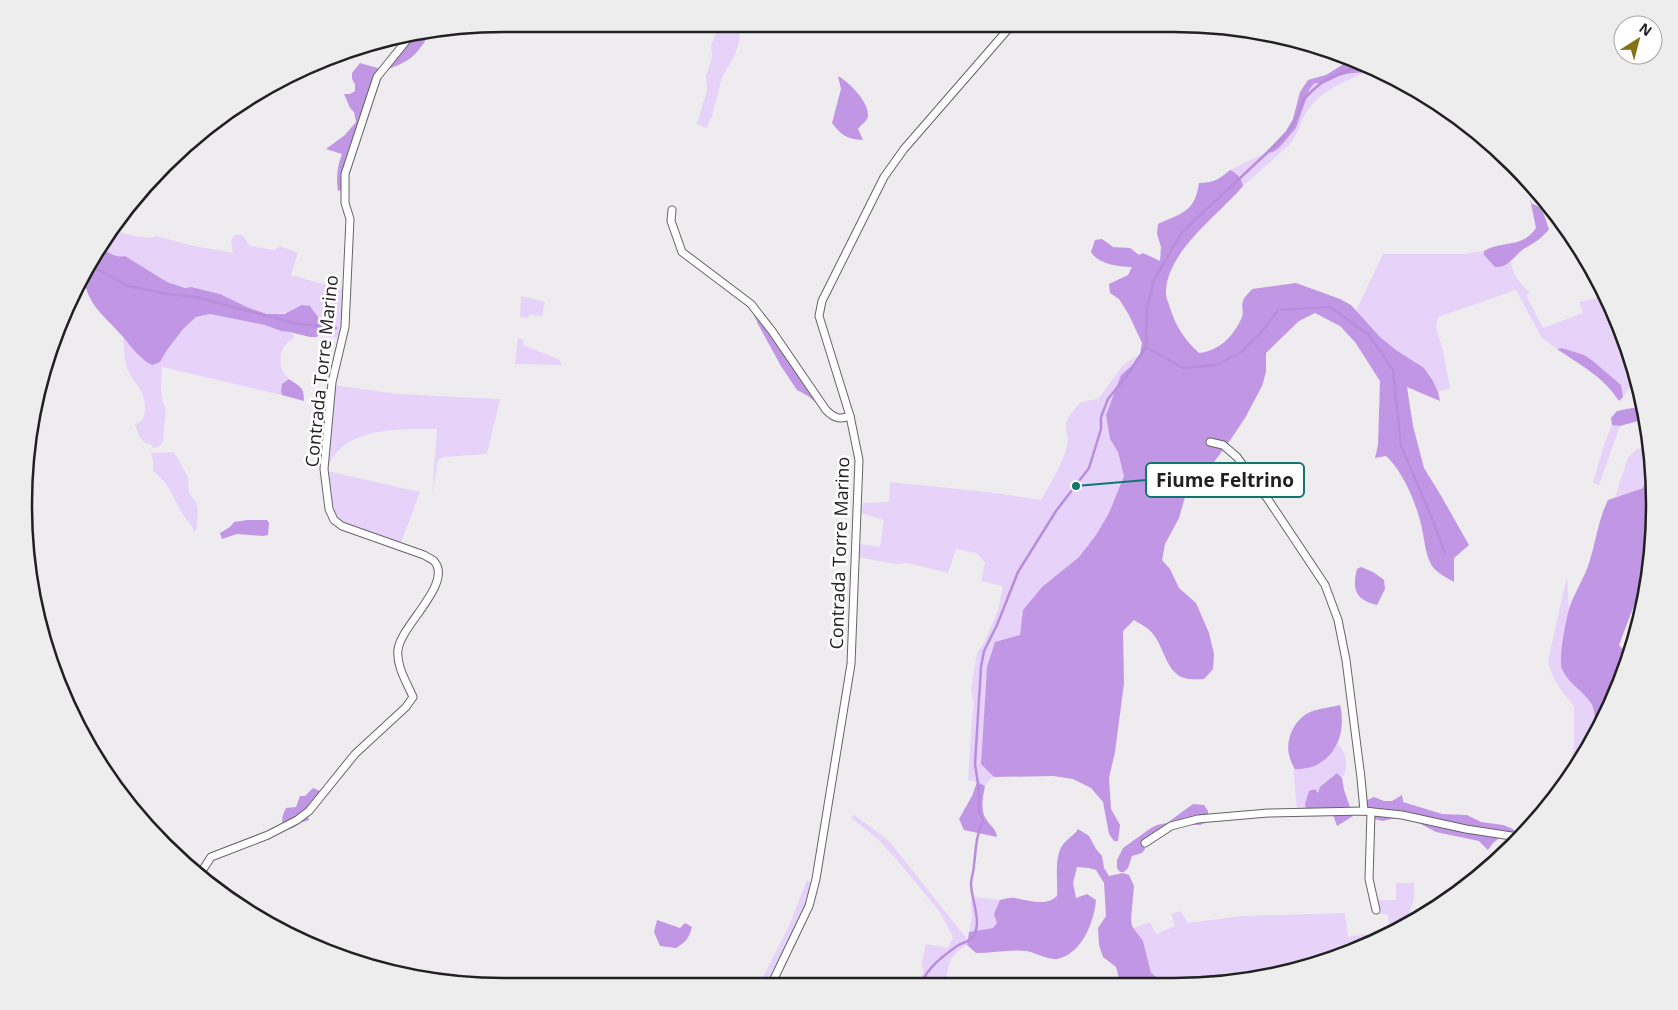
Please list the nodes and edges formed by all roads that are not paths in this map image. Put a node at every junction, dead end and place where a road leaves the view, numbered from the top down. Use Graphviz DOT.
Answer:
graph roads {
  1 [pos="1006,32"];
  2 [pos="404,44"];
  3 [pos="672,210"];
  4 [pos="850,416"];
  5 [pos="1210,442"];
  6 [pos="1368,811"];
  7 [pos="1510,836"];
  8 [pos="1145,843"];
  9 [pos="203,869"];
  10 [pos="1376,910"];
  11 [pos="775,978"];
  1 -- 4 [label="street, Contrada Torre Marino"];
  2 -- 9 [label="street, Contrada Torre Marino"];
  3 -- 4 [label="street"];
  4 -- 11 [label="street, Contrada Torre Marino"];
  5 -- 6 [label="street"];
  6 -- 7 [label="street"];
  6 -- 8 [label="street"];
  6 -- 10 [label="street"];
}
